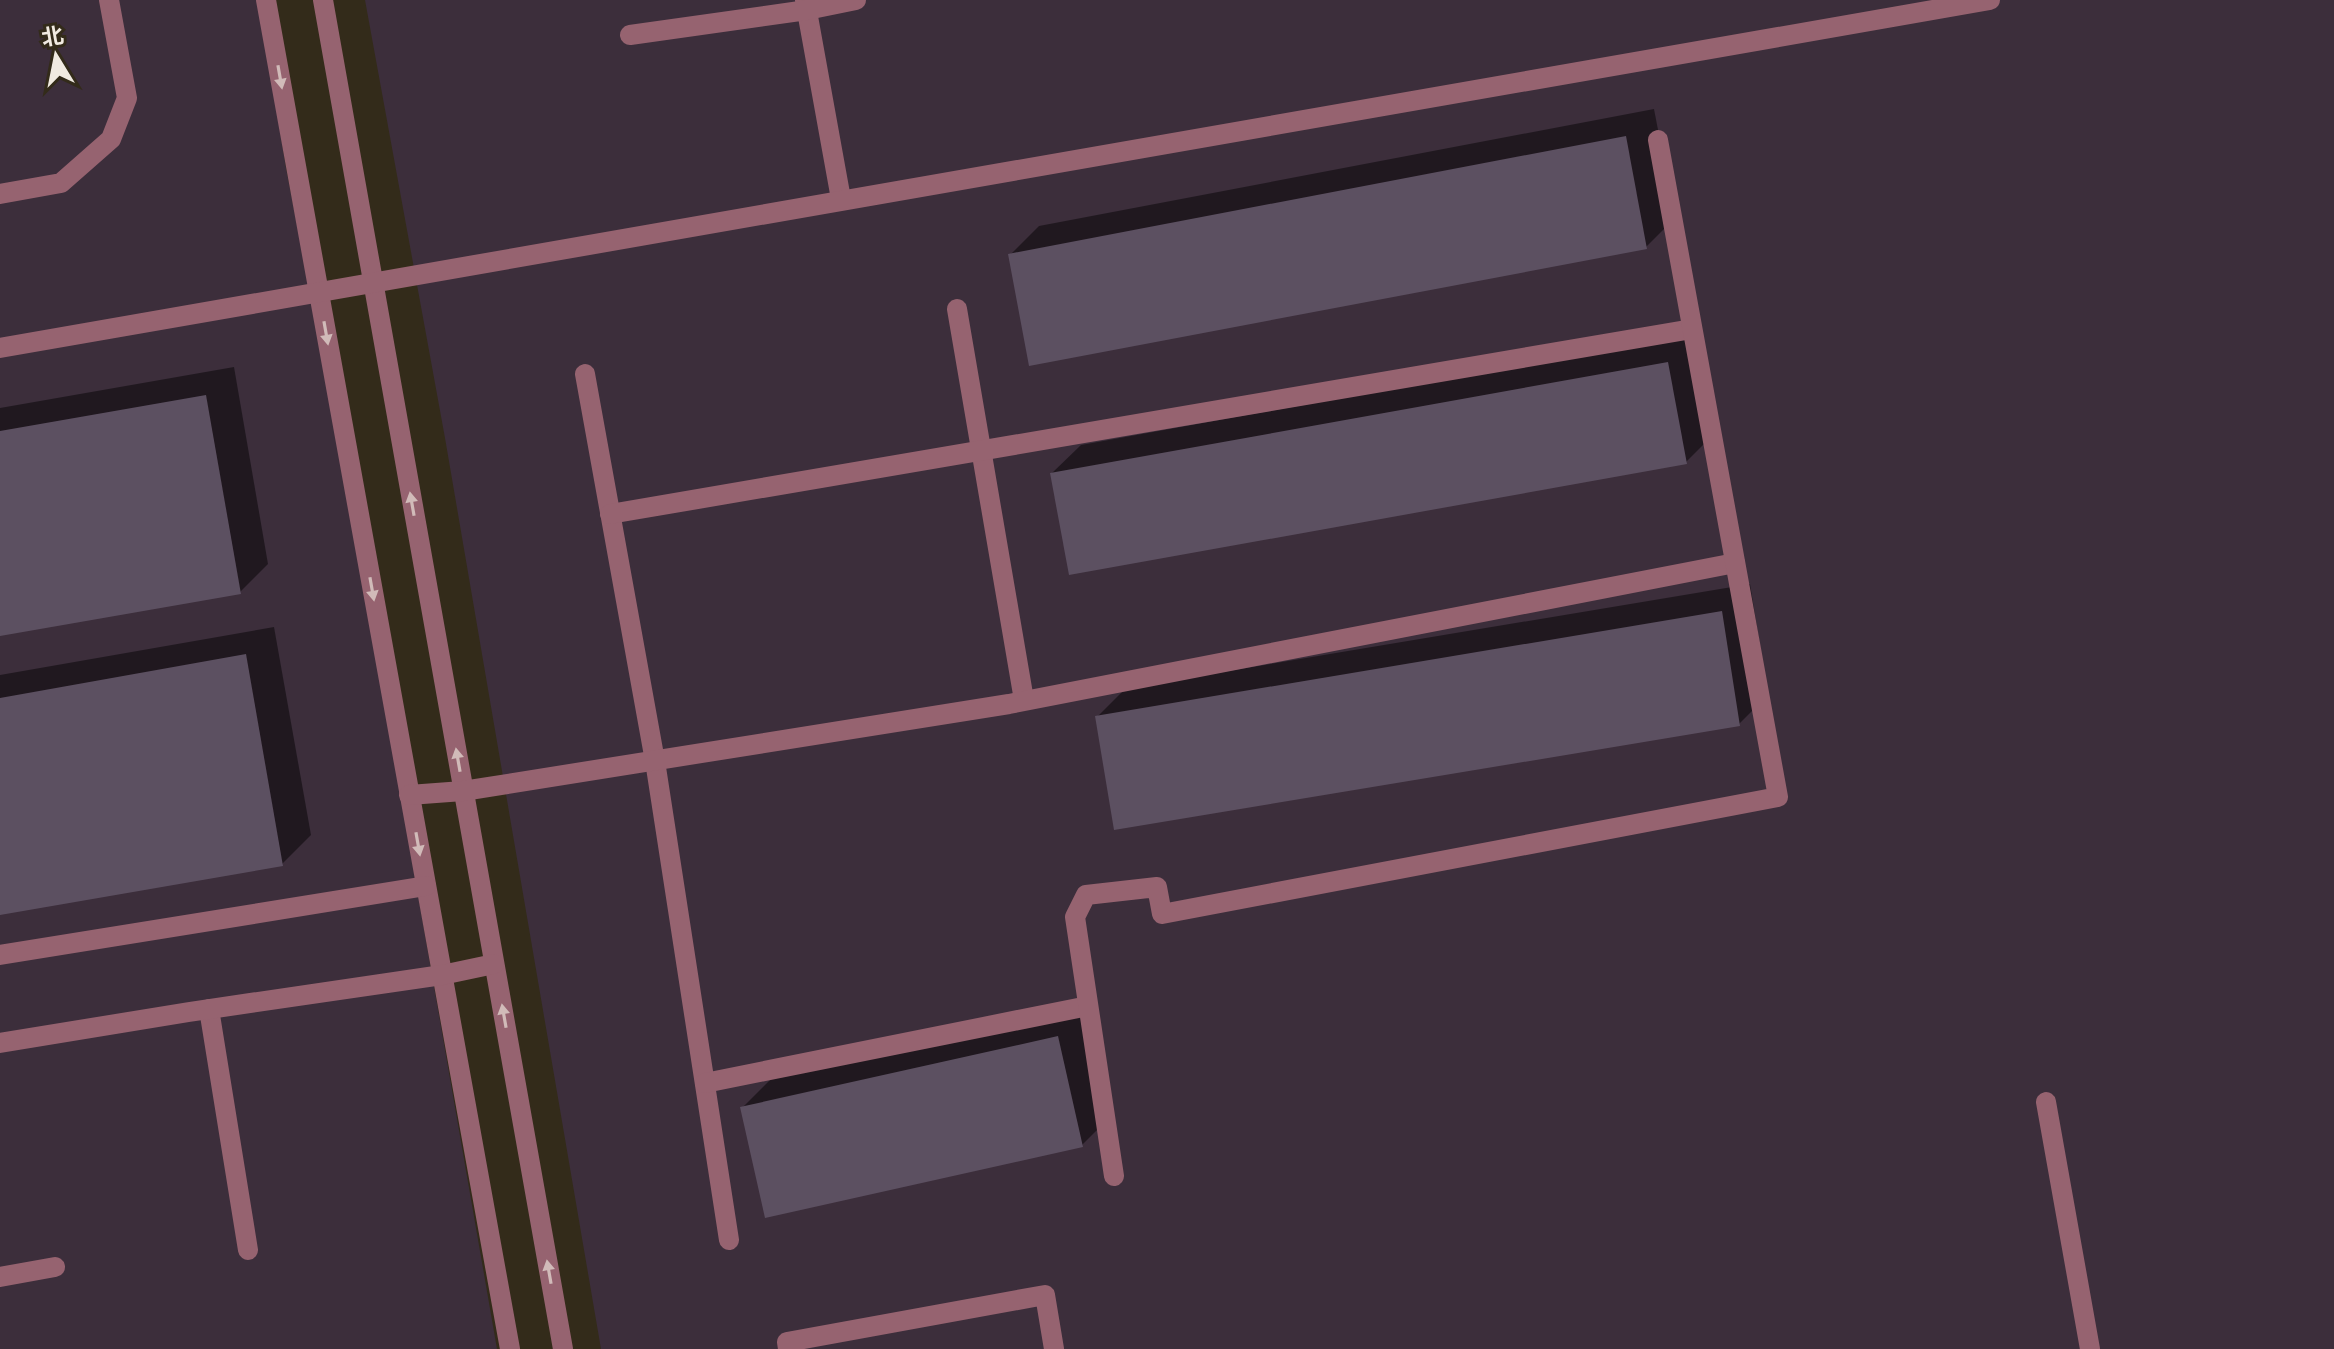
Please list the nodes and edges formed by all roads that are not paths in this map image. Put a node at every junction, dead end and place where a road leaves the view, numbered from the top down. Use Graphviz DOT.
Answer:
graph roads {
  1 [pos="109,0"];
  2 [pos="266,0"];
  3 [pos="323,0"];
  4 [pos="856,0"];
  5 [pos="1990,0"];
  6 [pos="806,5"];
  7 [pos="630,35"];
  8 [pos="1658,140"];
  9 [pos="0,194"];
  10 [pos="841,199"];
  11 [pos="372,281"];
  12 [pos="318,291"];
  13 [pos="957,309"];
  14 [pos="1692,329"];
  15 [pos="0,348"];
  16 [pos="585,374"];
  17 [pos="982,451"];
  18 [pos="610,514"];
  19 [pos="1735,563"];
  20 [pos="1024,700"];
  21 [pos="655,761"];
  22 [pos="463,791"];
  23 [pos="409,795"];
  24 [pos="426,886"];
  25 [pos="0,955"];
  26 [pos="494,964"];
  27 [pos="442,975"];
  28 [pos="1088,1006"];
  29 [pos="209,1009"];
  30 [pos="0,1043"];
  31 [pos="705,1083"];
  32 [pos="2046,1102"];
  33 [pos="1114,1176"];
  34 [pos="729,1240"];
  35 [pos="248,1250"];
  36 [pos="55,1267"];
  37 [pos="0,1277"];
  38 [pos="510,1349"];
  39 [pos="563,1349"];
  40 [pos="788,1349"];
  41 [pos="1054,1349"];
  42 [pos="2090,1349"];
  1 -- 9 [label="street"];
  2 -- 12 [label="street, one-way"];
  3 -- 11 [label="street"];
  4 -- 6 [label="street"];
  5 -- 10 [label="street"];
  6 -- 7 [label="street"];
  6 -- 10 [label="street"];
  8 -- 14 [label="street"];
  10 -- 11 [label="street"];
  11 -- 12 [label="street"];
  22 -- 11 [label="street, one-way"];
  12 -- 15 [label="street"];
  12 -- 23 [label="street, one-way"];
  13 -- 17 [label="street"];
  14 -- 17 [label="street"];
  14 -- 19 [label="street"];
  16 -- 18 [label="street"];
  17 -- 18 [label="street"];
  17 -- 20 [label="street"];
  18 -- 21 [label="street"];
  19 -- 20 [label="street"];
  19 -- 28 [label="street"];
  20 -- 21 [label="street"];
  21 -- 22 [label="street"];
  21 -- 31 [label="street"];
  22 -- 23 [label="street"];
  22 -- 26 [label="street"];
  23 -- 24 [label="street, one-way"];
  24 -- 25 [label="street"];
  24 -- 27 [label="street"];
  26 -- 27 [label="street"];
  39 -- 26 [label="street, one-way"];
  27 -- 29 [label="street"];
  27 -- 38 [label="street"];
  28 -- 31 [label="street"];
  28 -- 33 [label="street"];
  29 -- 30 [label="street"];
  29 -- 35 [label="street"];
  31 -- 34 [label="street"];
  32 -- 42 [label="street"];
  36 -- 37 [label="street"];
  40 -- 41 [label="street"];
}
